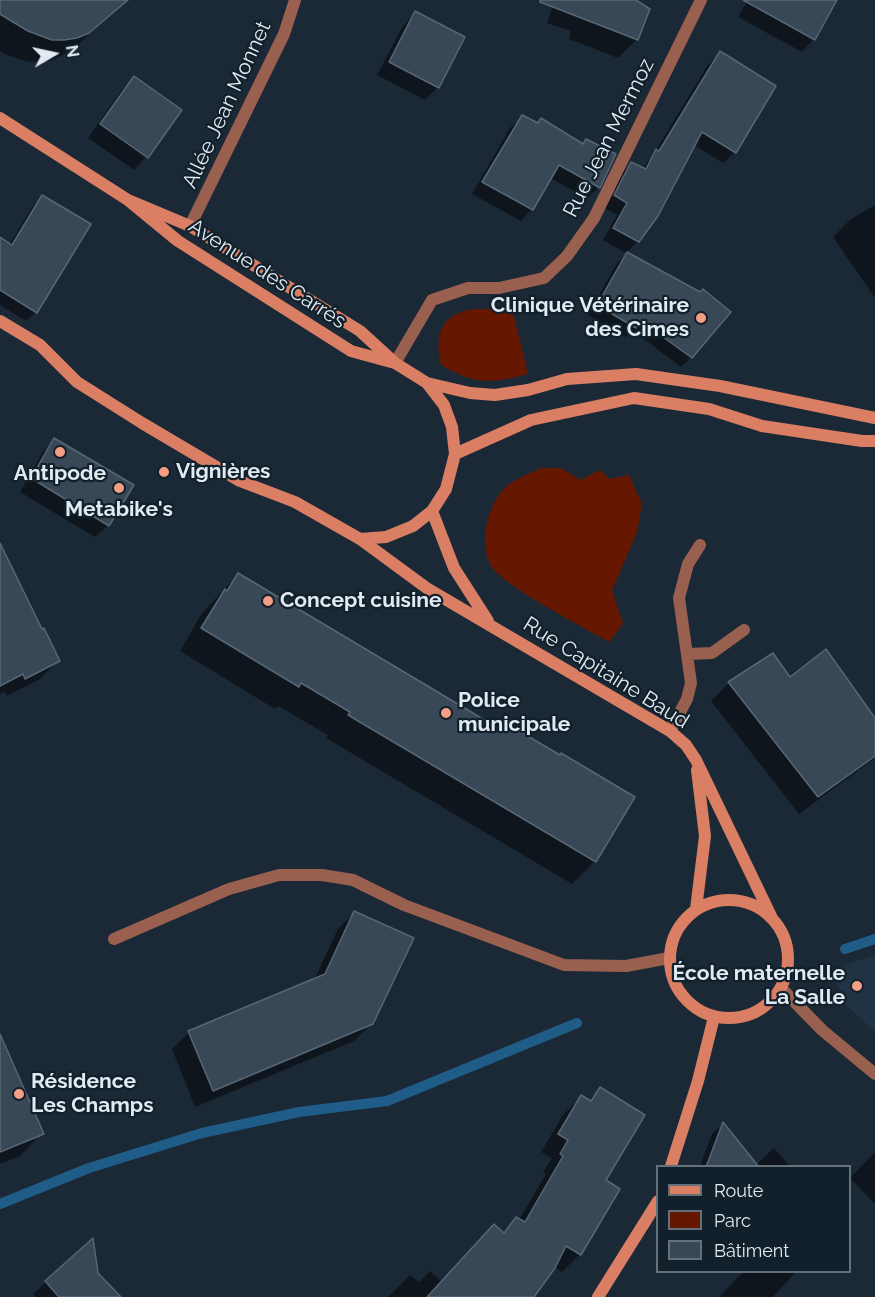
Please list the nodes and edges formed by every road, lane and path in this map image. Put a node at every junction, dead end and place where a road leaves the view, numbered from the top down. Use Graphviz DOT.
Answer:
graph roads {
  1 [pos="295,0"];
  2 [pos="701,0"];
  3 [pos="0,118"];
  4 [pos="128,200"];
  5 [pos="190,226"];
  6 [pos="0,321"];
  7 [pos="395,363"];
  8 [pos="427,383"];
  9 [pos="875,418"];
  10 [pos="875,441"];
  11 [pos="455,454"];
  12 [pos="432,511"];
  13 [pos="360,539"];
  14 [pos="700,545"];
  15 [pos="491,625"];
  16 [pos="744,630"];
  17 [pos="688,654"];
  18 [pos="670,731"];
  19 [pos="696,760"];
  20 [pos="696,909"];
  21 [pos="772,918"];
  22 [pos="114,939"];
  23 [pos="669,958"];
  24 [pos="781,987"];
  25 [pos="714,1017"];
  26 [pos="875,1074"];
  27 [pos="672,1165"];
  28 [pos="656,1203"];
  29 [pos="598,1297"];
  1 -- 5 [label="street, Allée Jean Monnet"];
  2 -- 7 [label="street, Rue Jean Mermoz"];
  3 -- 4 [label="main road, Avenue des Carrés"];
  4 -- 5 [label="main road, Avenue des Carrés"];
  4 -- 7 [label="main road, Avenue des Carrés"];
  5 -- 7 [label="main road, Avenue des Carrés"];
  6 -- 13 [label="main road"];
  7 -- 8 [label="main road, Avenue des Carrés"];
  8 -- 9 [label="main road"];
  8 -- 11 [label="main road, Avenue des Carrés"];
  10 -- 11 [label="main road"];
  11 -- 12 [label="main road, Avenue des Carrés"];
  12 -- 13 [label="main road, Avenue des Carrés"];
  12 -- 15 [label="main road, Rue Capitaine Baud"];
  13 -- 15 [label="main road, Rue Capitaine Baud"];
  14 -- 17 [label="street"];
  15 -- 18 [label="main road, Rue Capitaine Baud"];
  16 -- 17 [label="street"];
  17 -- 18 [label="street"];
  18 -- 19 [label="main road, Rue Capitaine Baud"];
  19 -- 20 [label="main road, Rue Capitaine Baud"];
  19 -- 21 [label="main road, Rue Capitaine Baud"];
  20 -- 21 [label="main road"];
  20 -- 23 [label="main road"];
  21 -- 24 [label="main road, Rue Capitaine Baud"];
  22 -- 23 [label="street"];
  23 -- 25 [label="main road"];
  24 -- 25 [label="main road"];
  24 -- 26 [label="street"];
  25 -- 27 [label="main road"];
  28 -- 29 [label="main road"];
}
